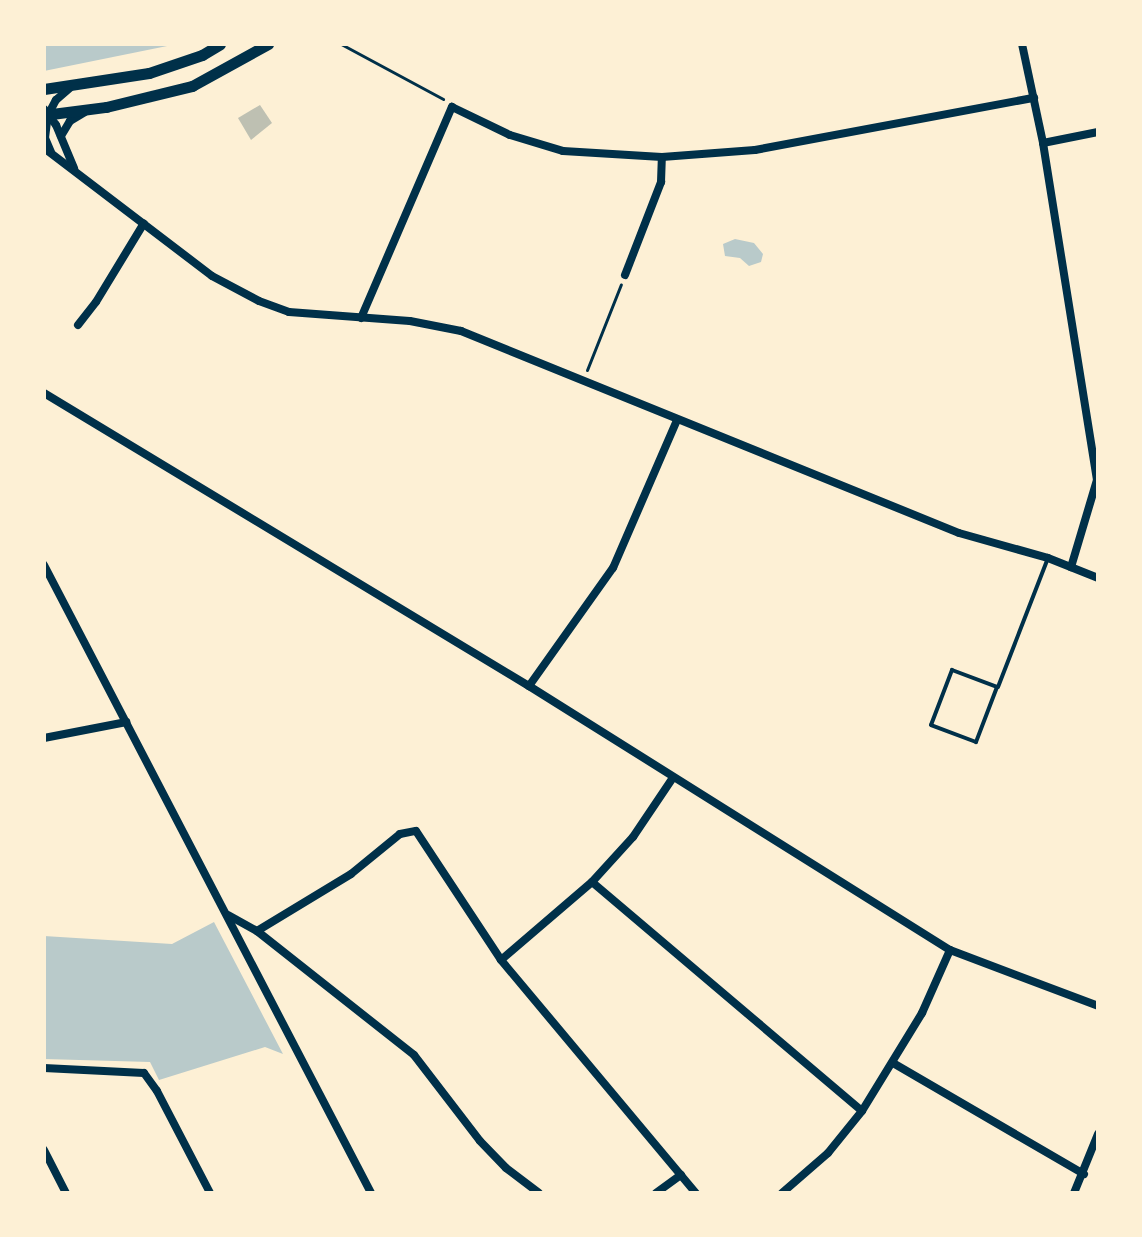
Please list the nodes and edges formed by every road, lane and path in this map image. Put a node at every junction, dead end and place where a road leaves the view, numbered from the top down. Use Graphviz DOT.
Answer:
graph roads {
  1 [pos="220,44"];
  2 [pos="268,44"];
  3 [pos="341,44"];
  4 [pos="1022,44"];
  5 [pos="78,84"];
  6 [pos="44,89"];
  7 [pos="1034,98"];
  8 [pos="452,107"];
  9 [pos="91,109"];
  10 [pos="45,113"];
  11 [pos="1098,132"];
  12 [pos="61,136"];
  13 [pos="1043,143"];
  14 [pos="44,148"];
  15 [pos="662,157"];
  16 [pos="56,158"];
  17 [pos="74,168"];
  18 [pos="144,223"];
  19 [pos="625,275"];
  20 [pos="361,318"];
  21 [pos="78,325"];
  22 [pos="582,381"];
  23 [pos="44,393"];
  24 [pos="677,420"];
  25 [pos="1048,558"];
  26 [pos="44,565"];
  27 [pos="1071,567"];
  28 [pos="1098,578"];
  29 [pos="529,686"];
  30 [pos="997,687"];
  31 [pos="126,722"];
  32 [pos="44,738"];
  33 [pos="672,779"];
  34 [pos="592,882"];
  35 [pos="227,915"];
  36 [pos="257,931"];
  37 [pos="950,950"];
  38 [pos="501,960"];
  39 [pos="1098,1006"];
  40 [pos="893,1063"];
  41 [pos="44,1068"];
  42 [pos="862,1111"];
  43 [pos="1098,1134"];
  44 [pos="44,1150"];
  45 [pos="1084,1174"];
  46 [pos="681,1175"];
  47 [pos="66,1193"];
  48 [pos="210,1193"];
  49 [pos="371,1193"];
  50 [pos="539,1193"];
  51 [pos="656,1193"];
  52 [pos="696,1193"];
  53 [pos="782,1193"];
  54 [pos="1074,1193"];
  1 -- 5 [label="street"];
  2 -- 9 [label="street"];
  3 -- 8 [label="path"];
  4 -- 7 [label="street"];
  5 -- 6 [label="street"];
  5 -- 10 [label="street"];
  7 -- 13 [label="street"];
  7 -- 15 [label="street"];
  8 -- 15 [label="street"];
  8 -- 20 [label="street"];
  9 -- 10 [label="street"];
  9 -- 12 [label="street"];
  10 -- 12 [label="street"];
  10 -- 16 [label="street"];
  11 -- 13 [label="street"];
  12 -- 17 [label="street"];
  13 -- 27 [label="street"];
  14 -- 16 [label="street"];
  15 -- 19 [label="street"];
  16 -- 17 [label="street"];
  17 -- 18 [label="street"];
  18 -- 20 [label="street"];
  18 -- 21 [label="street"];
  19 -- 22 [label="path"];
  20 -- 22 [label="street"];
  22 -- 24 [label="street"];
  23 -- 29 [label="street"];
  24 -- 25 [label="street"];
  24 -- 29 [label="street"];
  25 -- 27 [label="street"];
  25 -- 30 [label="lane"];
  26 -- 31 [label="street"];
  27 -- 28 [label="street"];
  29 -- 33 [label="street"];
  30 -- 30 [label="lane"];
  31 -- 32 [label="street"];
  31 -- 35 [label="street"];
  33 -- 34 [label="street"];
  33 -- 37 [label="street"];
  34 -- 38 [label="street"];
  34 -- 42 [label="street"];
  35 -- 36 [label="street"];
  35 -- 49 [label="street"];
  36 -- 38 [label="street"];
  36 -- 50 [label="street"];
  37 -- 39 [label="street"];
  37 -- 40 [label="street"];
  38 -- 46 [label="street"];
  40 -- 42 [label="street"];
  40 -- 45 [label="street"];
  41 -- 48 [label="street"];
  42 -- 53 [label="street"];
  43 -- 45 [label="street"];
  44 -- 47 [label="street"];
  45 -- 54 [label="street"];
  46 -- 51 [label="street"];
  46 -- 52 [label="street"];
}
